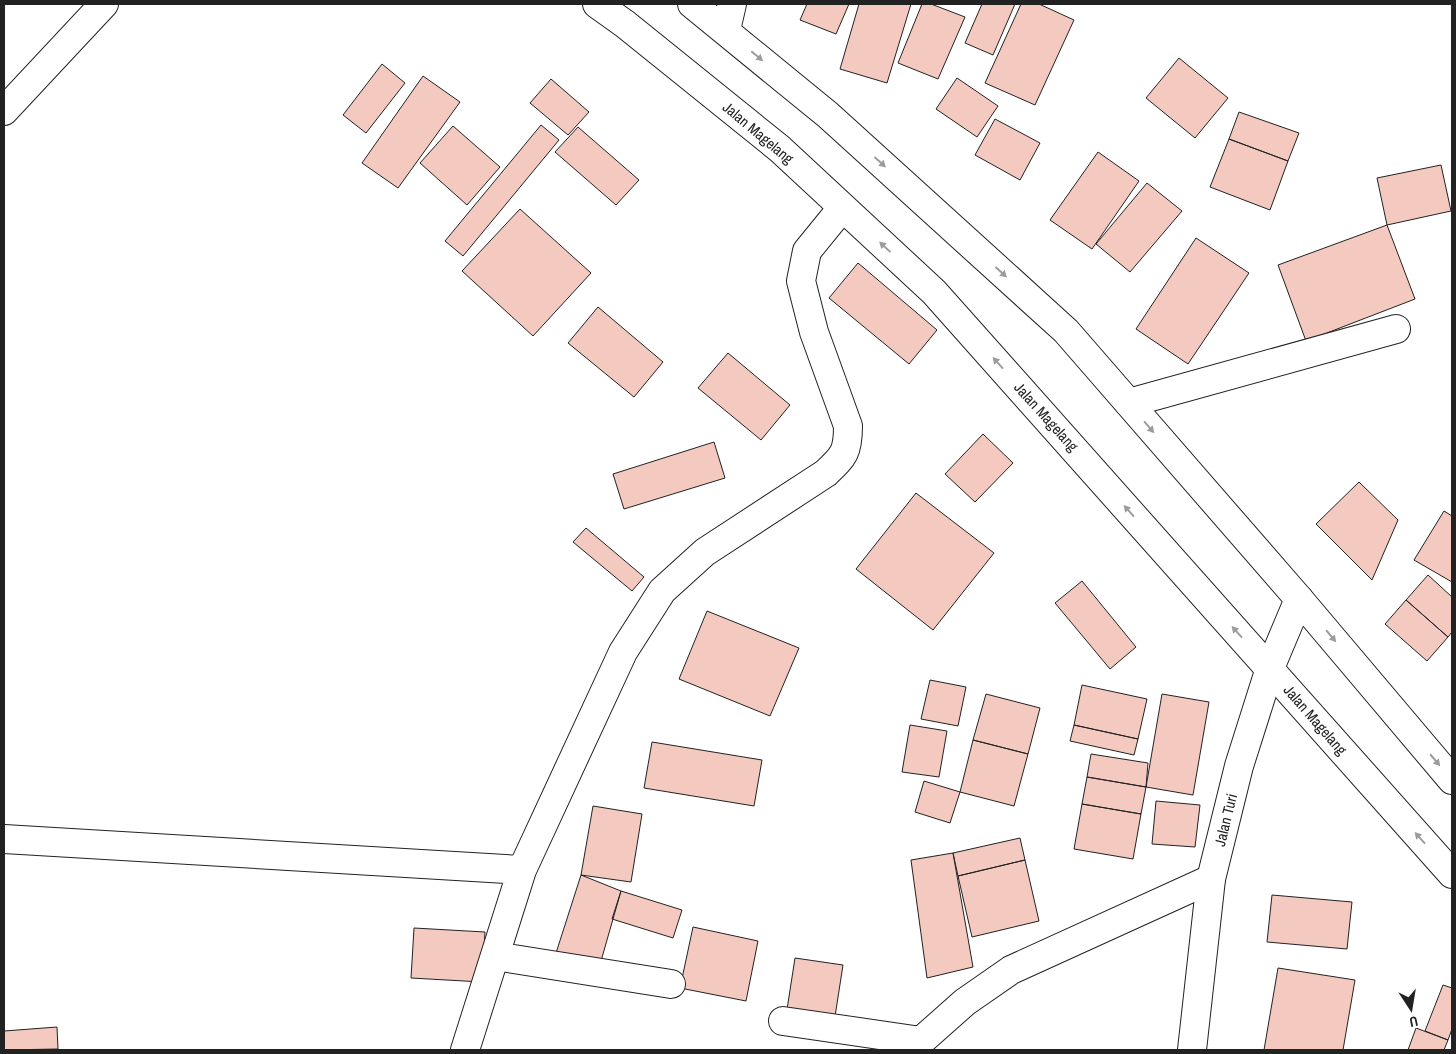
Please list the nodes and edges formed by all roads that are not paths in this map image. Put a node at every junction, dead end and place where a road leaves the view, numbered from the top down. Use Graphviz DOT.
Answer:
graph roads {
  1 [pos="104,4"];
  2 [pos="596,4"];
  3 [pos="692,4"];
  4 [pos="732,4"];
  5 [pos="726,30"];
  6 [pos="4,111"];
  7 [pos="842,208"];
  8 [pos="1396,329"];
  9 [pos="1129,403"];
  10 [pos="1299,599"];
  11 [pos="1270,668"];
  12 [pos="1452,780"];
  13 [pos="4,839"];
  14 [pos="522,870"];
  15 [pos="1452,874"];
  16 [pos="1211,879"];
  17 [pos="495,956"];
  18 [pos="671,984"];
  19 [pos="783,1021"];
  20 [pos="919,1046"];
  21 [pos="465,1050"];
  22 [pos="1192,1050"];
  1 -- 6 [label="main road"];
  2 -- 7 [label="main road, Jalan Magelang"];
  3 -- 5 [label="main road"];
  4 -- 5 [label="main road"];
  5 -- 9 [label="main road, one-way"];
  11 -- 7 [label="main road, Jalan Magelang, one-way"];
  7 -- 14 [label="main road"];
  8 -- 9 [label="main road"];
  9 -- 10 [label="main road, one-way"];
  10 -- 11 [label="main road, Jalan Turi"];
  10 -- 12 [label="main road, one-way"];
  15 -- 11 [label="main road, Jalan Magelang, one-way"];
  11 -- 16 [label="main road, Jalan Turi"];
  13 -- 14 [label="main road"];
  14 -- 17 [label="main road"];
  16 -- 20 [label="main road"];
  16 -- 22 [label="main road, Jalan Turi"];
  17 -- 18 [label="main road"];
  17 -- 21 [label="main road"];
  19 -- 20 [label="main road"];
}
